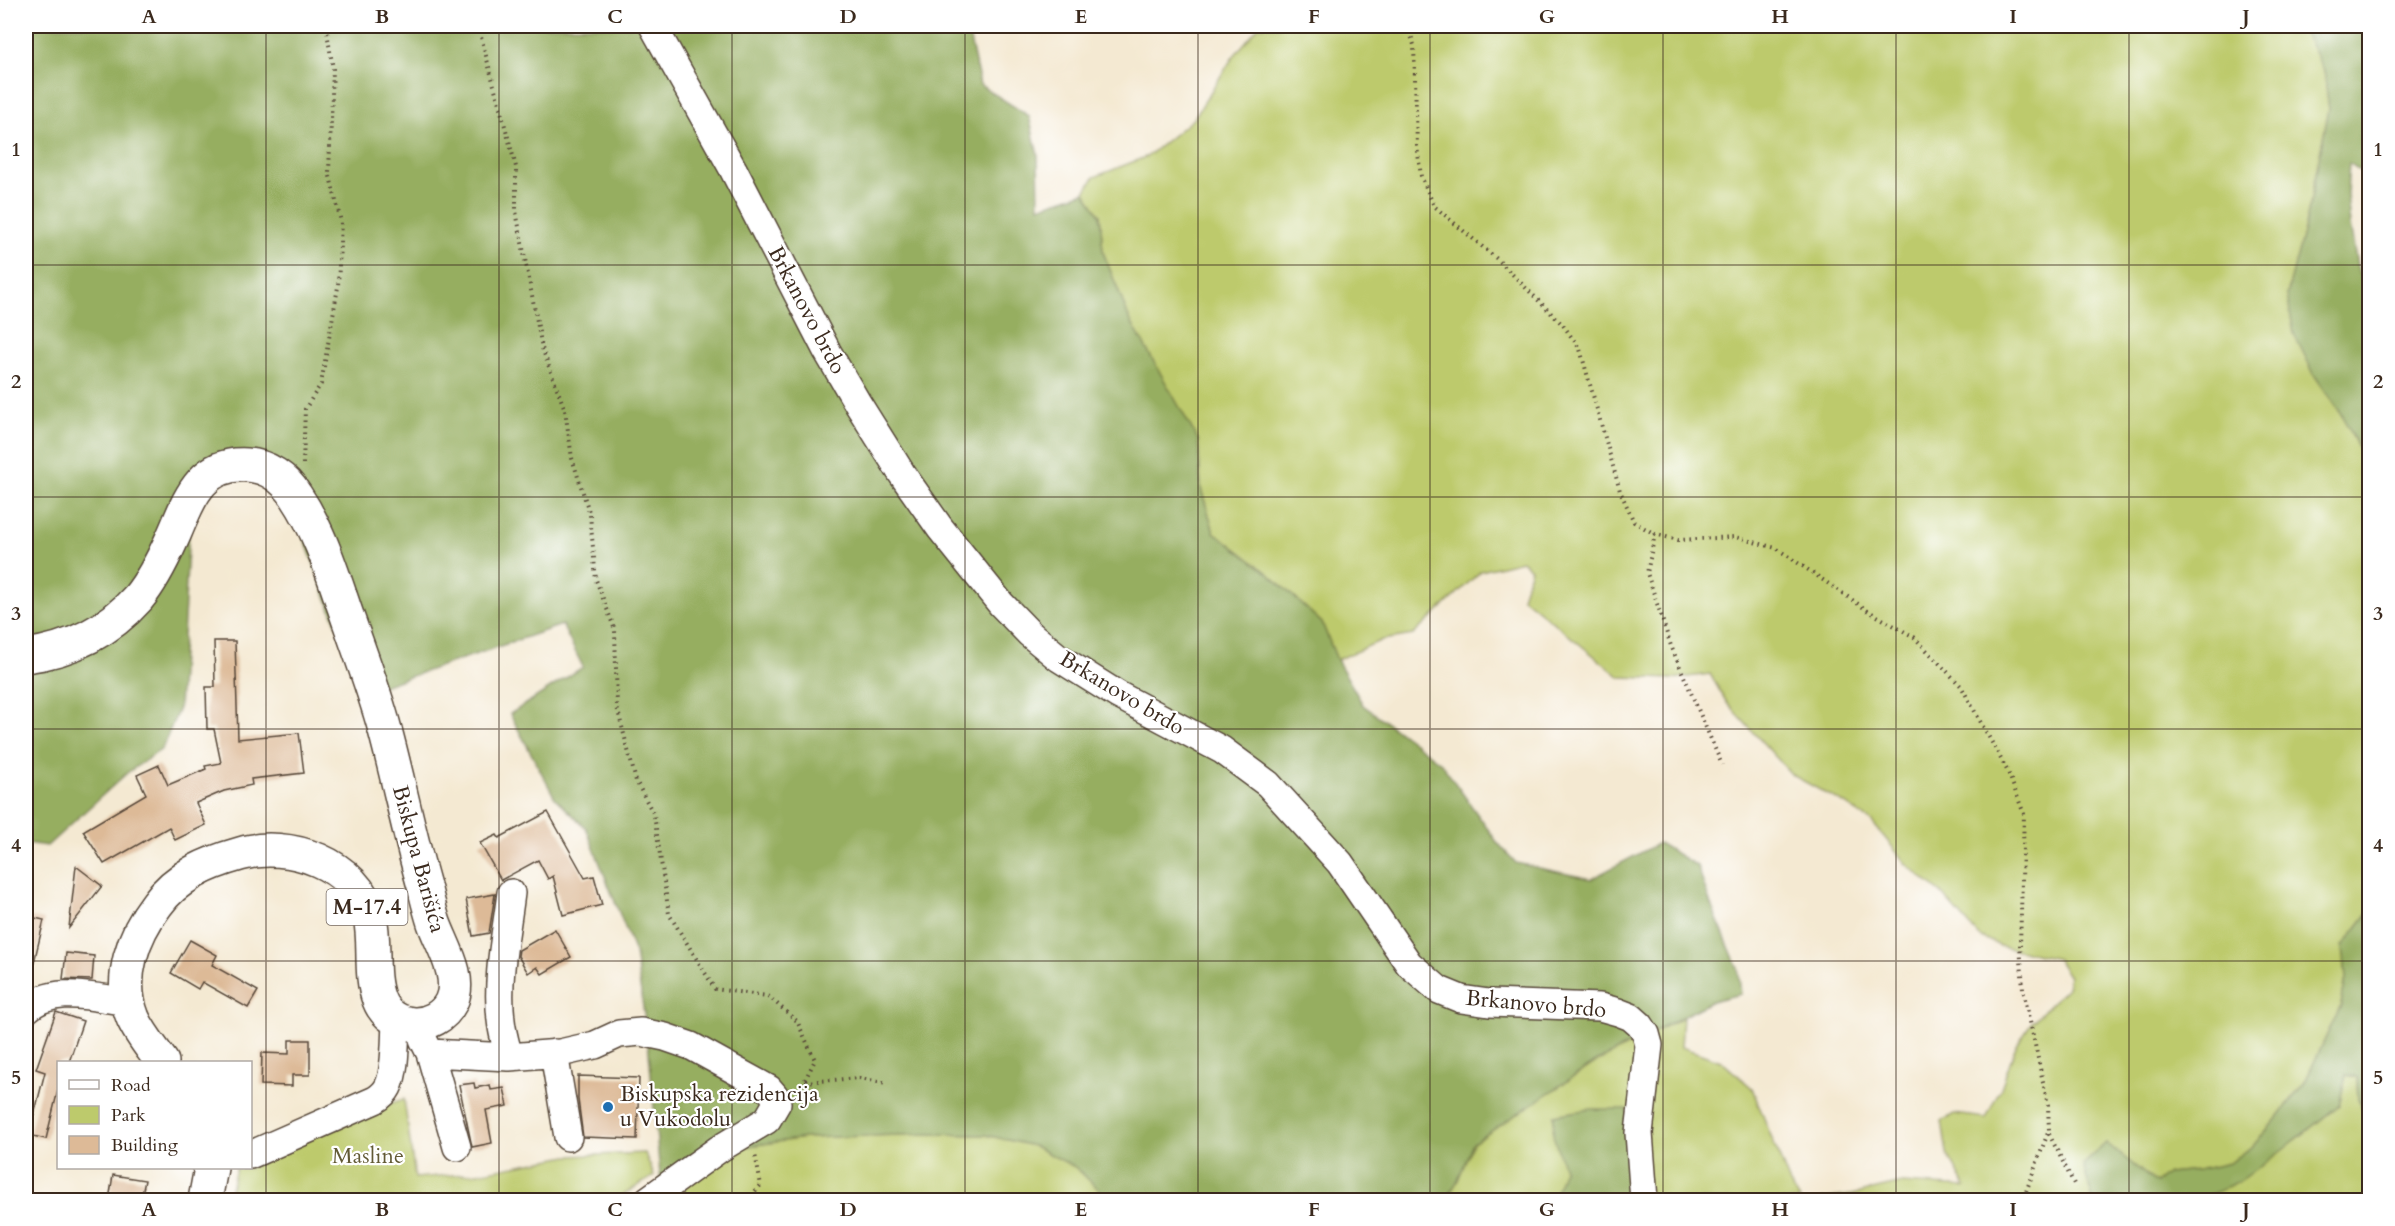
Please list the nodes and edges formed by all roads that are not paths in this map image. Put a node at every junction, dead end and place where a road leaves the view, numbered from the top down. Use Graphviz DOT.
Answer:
graph roads {
  1 [pos="653,26"];
  2 [pos="26,656"];
  3 [pos="511,893"];
  4 [pos="129,1002"];
  5 [pos="26,1010"];
  6 [pos="414,1033"];
  7 [pos="554,1053"];
  8 [pos="509,1057"];
  9 [pos="161,1061"];
  10 [pos="568,1137"];
  11 [pos="457,1147"];
  12 [pos="252,1154"];
  13 [pos="648,1200"];
  14 [pos="1644,1200"];
  1 -- 14 [label="street, Brkanovo brdo"];
  2 -- 6 [label="main road, Biskupa Barišića / M-17.4"];
  3 -- 8 [label="street"];
  4 -- 5 [label="street"];
  4 -- 6 [label="main road, M-17.4"];
  4 -- 9 [label="main road, M-17.4"];
  6 -- 8 [label="street"];
  6 -- 11 [label="street"];
  6 -- 12 [label="street"];
  7 -- 8 [label="street"];
  7 -- 10 [label="street"];
  7 -- 13 [label="street"];
}
